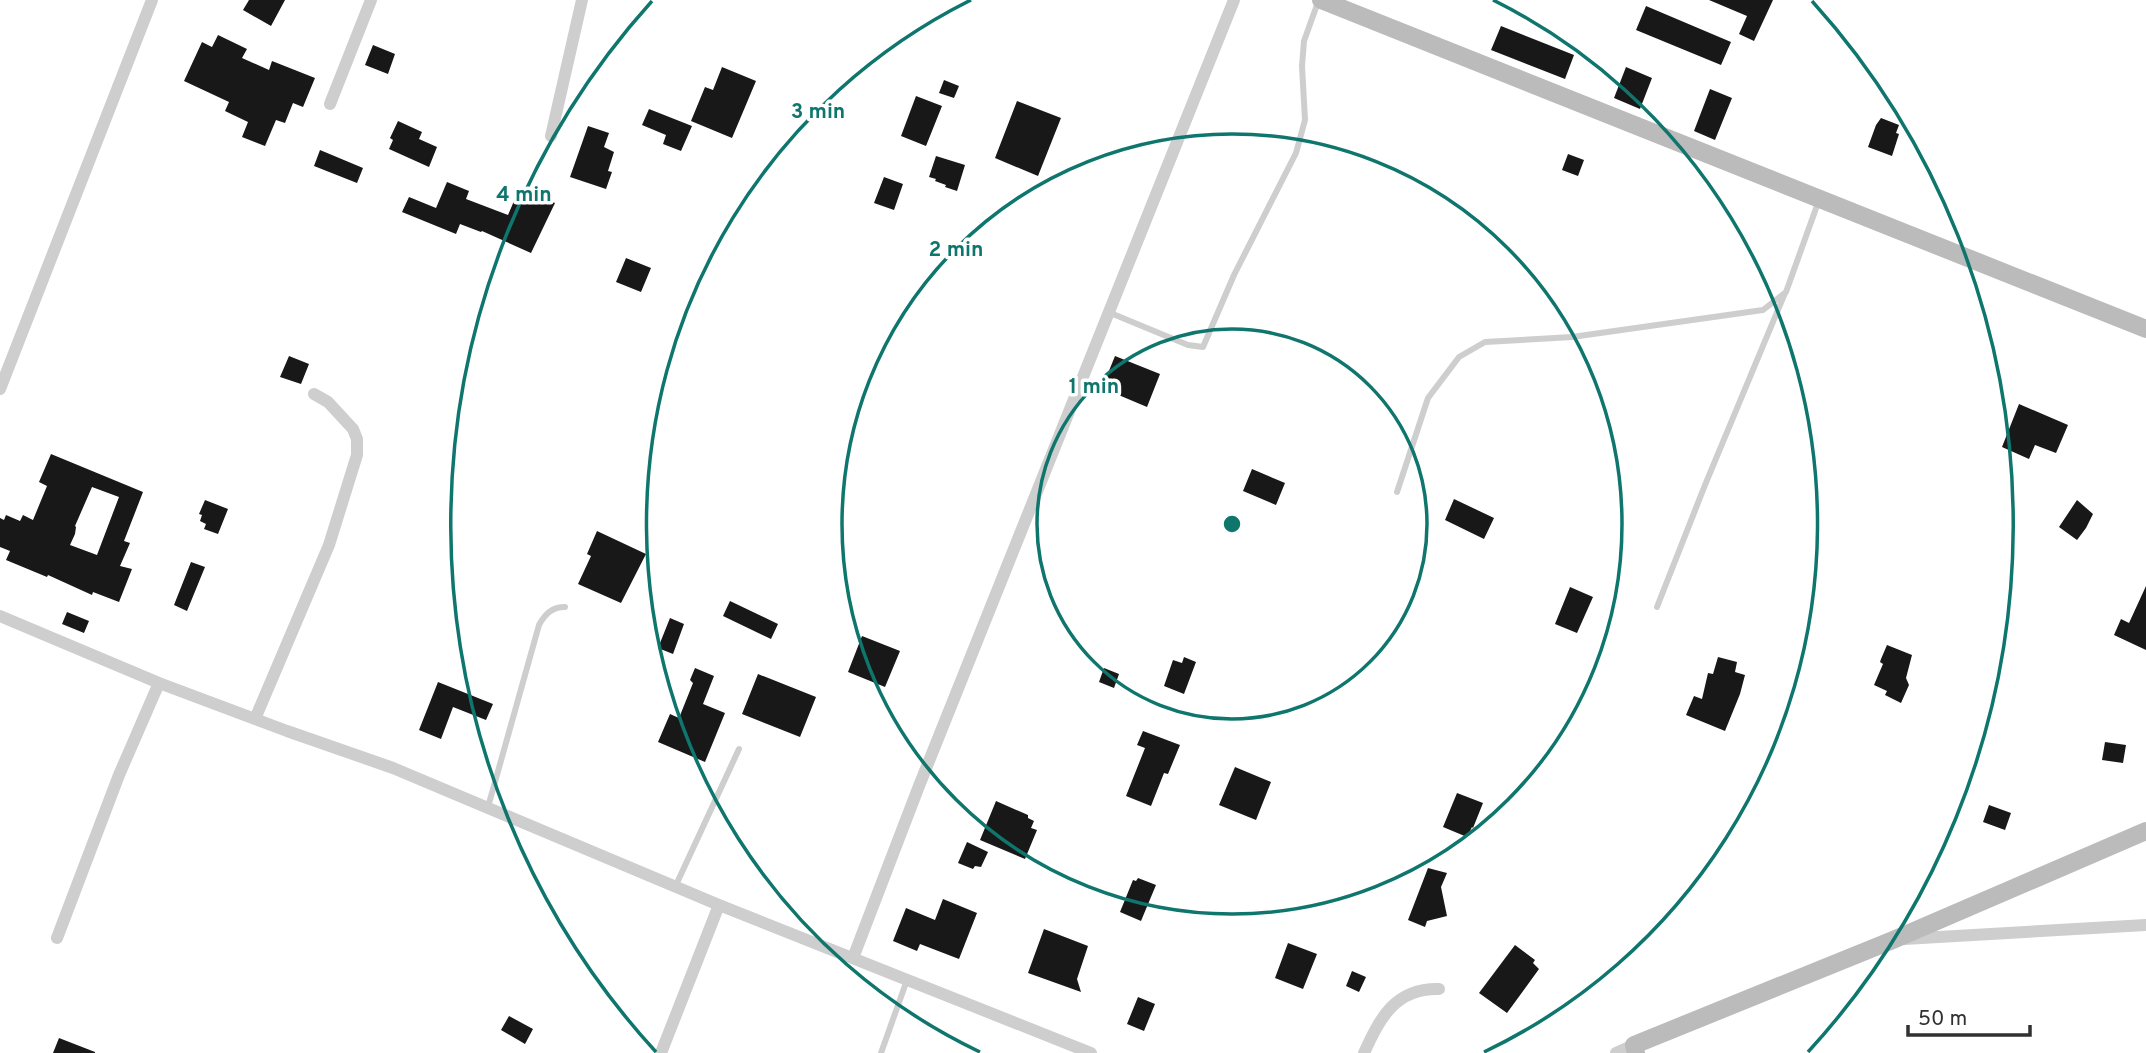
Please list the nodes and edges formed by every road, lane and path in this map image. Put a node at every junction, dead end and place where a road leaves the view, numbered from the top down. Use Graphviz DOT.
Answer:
graph roads {
  1 [pos="152,0"];
  2 [pos="371,0"];
  3 [pos="582,0"];
  4 [pos="1234,0"];
  5 [pos="1320,0"];
  6 [pos="330,104"];
  7 [pos="551,136"];
  8 [pos="1819,198"];
  9 [pos="1786,292"];
  10 [pos="1108,312"];
  11 [pos="2146,328"];
  12 [pos="0,389"];
  13 [pos="314,394"];
  14 [pos="1397,492"];
  15 [pos="565,607"];
  16 [pos="1657,607"];
  17 [pos="0,616"];
  18 [pos="159,683"];
  19 [pos="255,719"];
  20 [pos="739,749"];
  21 [pos="488,807"];
  22 [pos="2146,831"];
  23 [pos="676,885"];
  24 [pos="719,905"];
  25 [pos="2146,926"];
  26 [pos="57,938"];
  27 [pos="1893,940"];
  28 [pos="853,958"];
  29 [pos="907,980"];
  30 [pos="1439,989"];
  31 [pos="1635,1049"];
  32 [pos="661,1053"];
  33 [pos="881,1053"];
  34 [pos="1091,1053"];
  35 [pos="1364,1053"];
  36 [pos="1616,1053"];
  1 -- 12 [label="street"];
  2 -- 6 [label="street"];
  3 -- 7 [label="street"];
  4 -- 10 [label="street"];
  5 -- 8 [label="street"];
  5 -- 10 [label="lane"];
  8 -- 9 [label="lane"];
  8 -- 11 [label="street"];
  9 -- 14 [label="lane"];
  9 -- 16 [label="lane"];
  10 -- 28 [label="street"];
  13 -- 19 [label="street"];
  15 -- 21 [label="lane"];
  17 -- 18 [label="street"];
  18 -- 19 [label="street"];
  18 -- 26 [label="street"];
  19 -- 21 [label="street"];
  20 -- 23 [label="lane"];
  21 -- 23 [label="street"];
  22 -- 27 [label="street"];
  23 -- 24 [label="street"];
  24 -- 28 [label="street"];
  24 -- 32 [label="street"];
  25 -- 27 [label="street"];
  27 -- 31 [label="street"];
  28 -- 29 [label="street"];
  29 -- 33 [label="lane"];
  29 -- 34 [label="street"];
  30 -- 35 [label="street"];
  31 -- 36 [label="street"];
}
